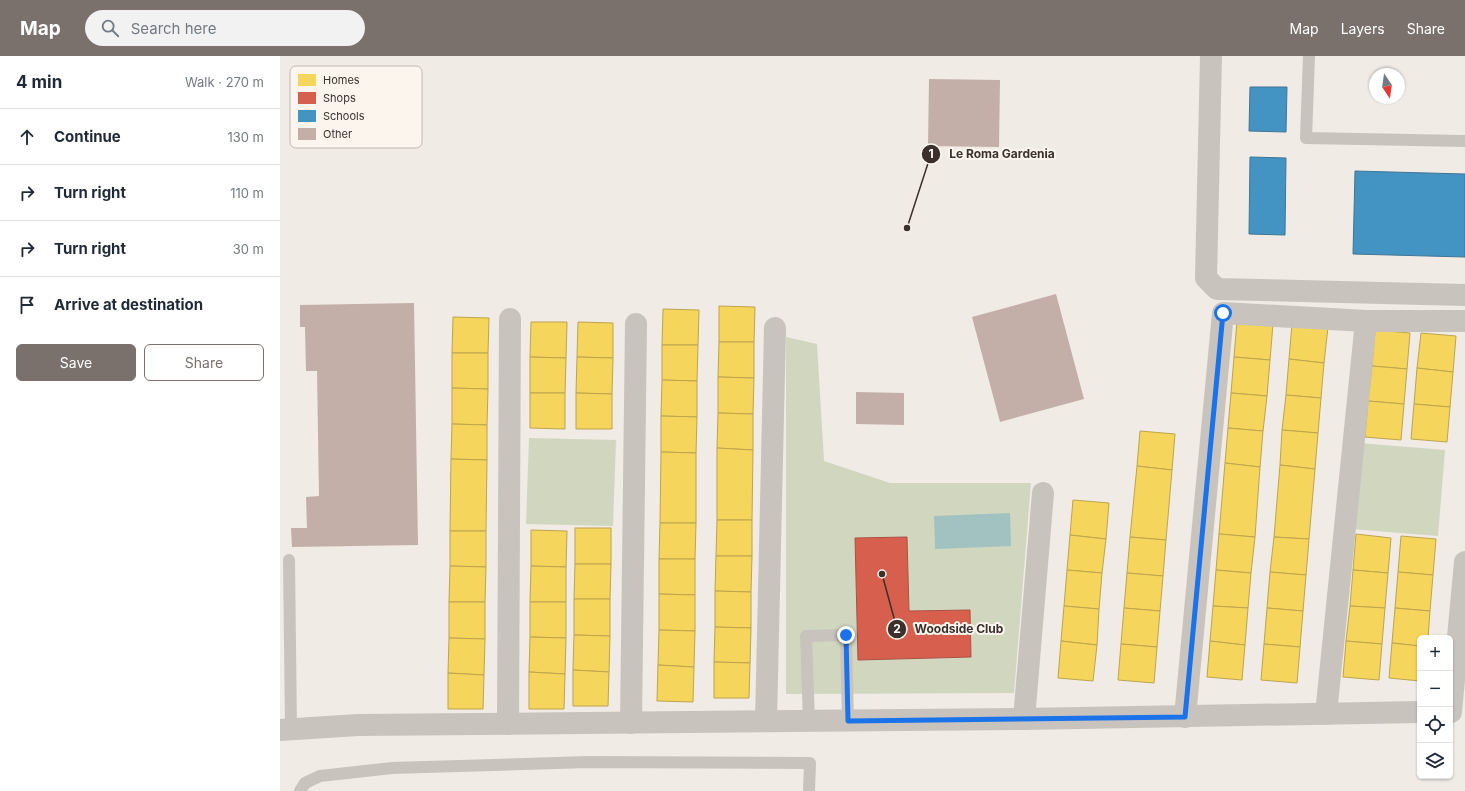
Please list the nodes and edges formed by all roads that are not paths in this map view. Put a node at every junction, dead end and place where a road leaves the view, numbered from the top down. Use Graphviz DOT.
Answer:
graph roads {
  1 [pos="1211,56"];
  2 [pos="1309,56"];
  3 [pos="1465,141"];
  4 [pos="1465,295"];
  5 [pos="510,319"];
  6 [pos="1366,321"];
  7 [pos="1465,321"];
  8 [pos="636,324"];
  9 [pos="775,328"];
  10 [pos="1043,493"];
  11 [pos="289,560"];
  12 [pos="1465,562"];
  13 [pos="1417,712"];
  14 [pos="1455,712"];
  15 [pos="1326,714"];
  16 [pos="1185,717"];
  17 [pos="1024,719"];
  18 [pos="766,721"];
  19 [pos="809,721"];
  20 [pos="848,721"];
  21 [pos="631,723"];
  22 [pos="508,724"];
  23 [pos="286,730"];
  24 [pos="300,791"];
  25 [pos="810,791"];
  1 -- 4 [label="street"];
  2 -- 3 [label="lane"];
  5 -- 22 [label="street"];
  6 -- 7 [label="street"];
  6 -- 15 [label="street"];
  6 -- 16 [label="street"];
  8 -- 21 [label="street"];
  9 -- 18 [label="street"];
  10 -- 17 [label="street"];
  11 -- 23 [label="lane"];
  12 -- 14 [label="street"];
  13 -- 15 [label="street"];
  15 -- 16 [label="street"];
  16 -- 17 [label="street"];
  17 -- 20 [label="street"];
  18 -- 19 [label="street"];
  18 -- 21 [label="street"];
  19 -- 20 [label="street"];
  19 -- 20 [label="lane"];
  21 -- 22 [label="street"];
  22 -- 23 [label="street"];
  24 -- 25 [label="lane"];
}
